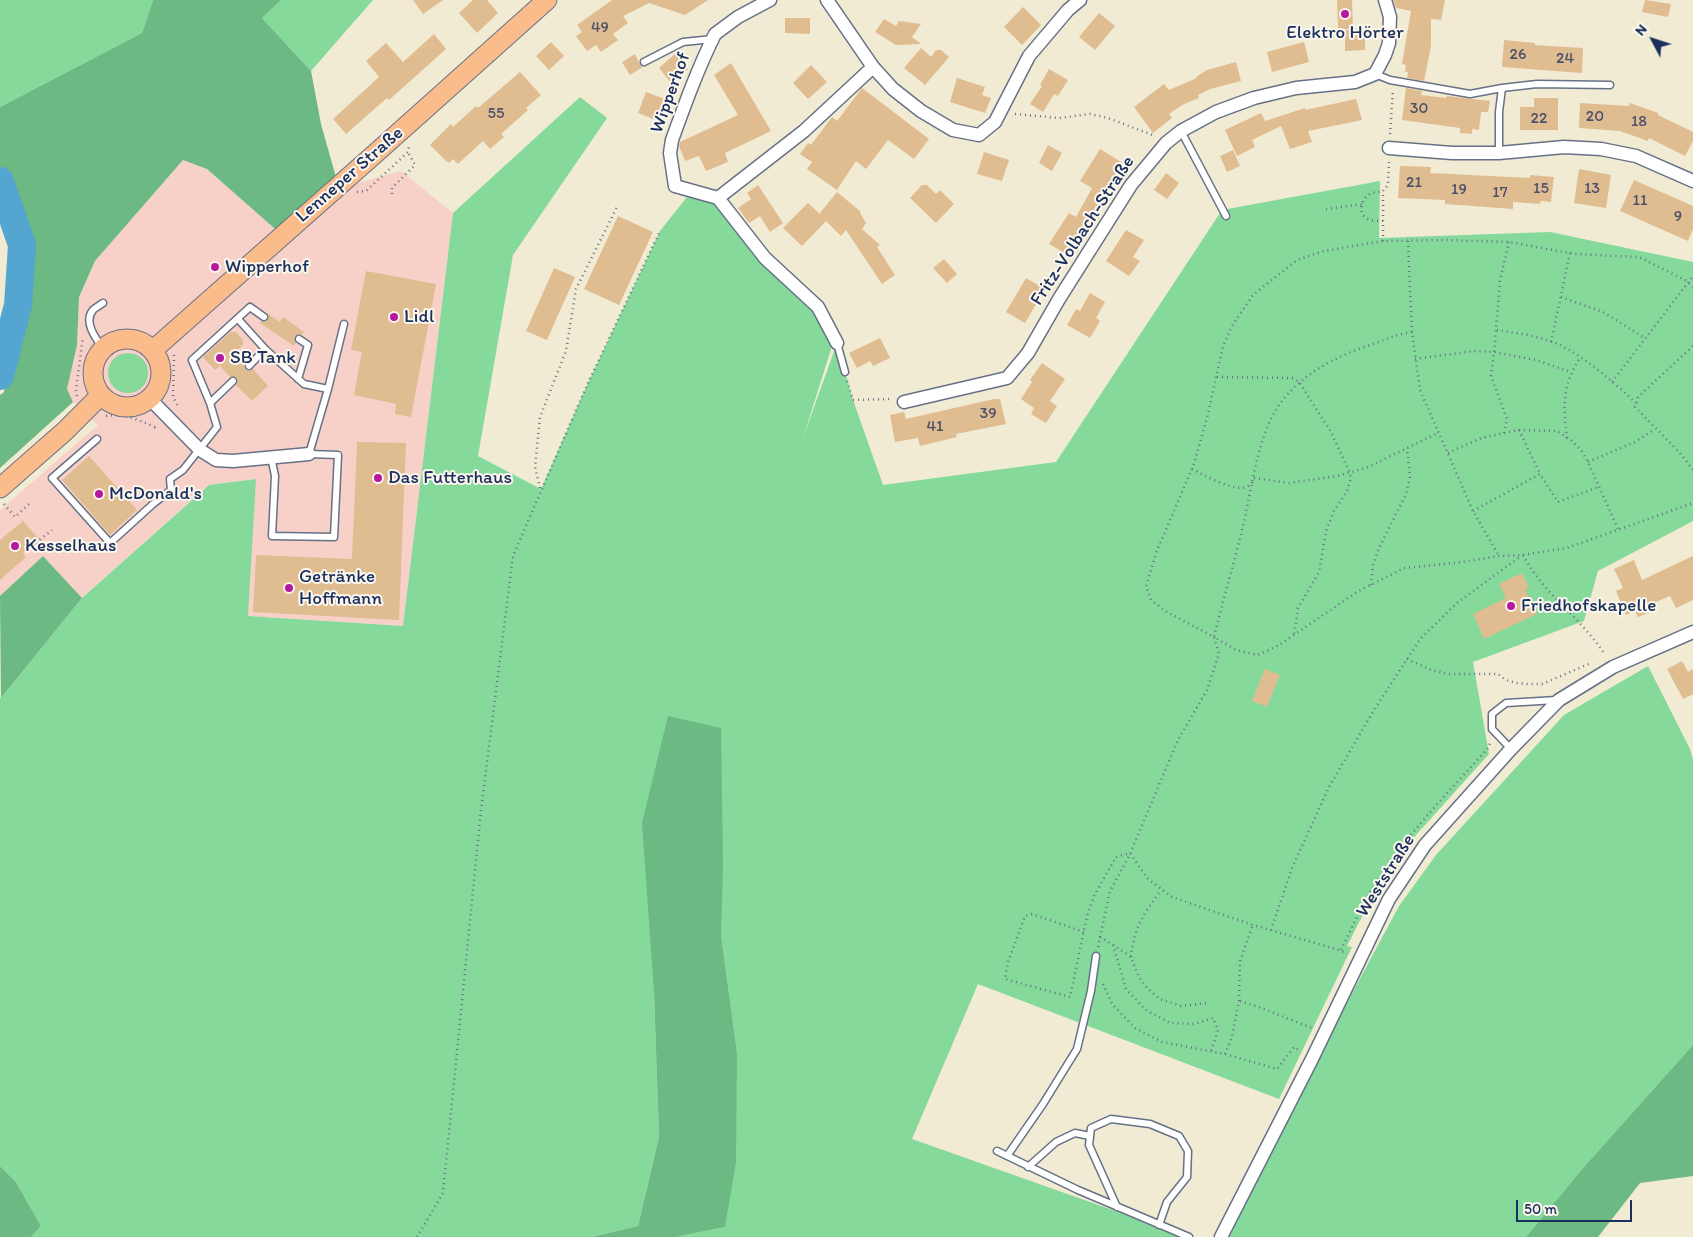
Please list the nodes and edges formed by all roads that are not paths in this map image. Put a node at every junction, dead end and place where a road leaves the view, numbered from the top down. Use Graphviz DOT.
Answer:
graph roads {
  1 [pos="547,0"];
  2 [pos="770,0"];
  3 [pos="828,0"];
  4 [pos="1080,0"];
  5 [pos="1385,0"];
  6 [pos="713,39"];
  7 [pos="644,62"];
  8 [pos="873,67"];
  9 [pos="1374,74"];
  10 [pos="1610,85"];
  11 [pos="1502,88"];
  12 [pos="1181,131"];
  13 [pos="1389,148"];
  14 [pos="1499,153"];
  15 [pos="1693,181"];
  16 [pos="718,198"];
  17 [pos="1226,216"];
  18 [pos="103,303"];
  19 [pos="264,317"];
  20 [pos="238,319"];
  21 [pos="344,324"];
  22 [pos="299,339"];
  23 [pos="837,343"];
  24 [pos="103,348"];
  25 [pos="265,349"];
  26 [pos="153,350"];
  27 [pos="250,366"];
  28 [pos="845,372"];
  29 [pos="298,379"];
  30 [pos="233,381"];
  31 [pos="328,390"];
  32 [pos="101,396"];
  33 [pos="150,399"];
  34 [pos="904,402"];
  35 [pos="210,403"];
  36 [pos="97,439"];
  37 [pos="200,450"];
  38 [pos="309,454"];
  39 [pos="271,457"];
  40 [pos="2,495"];
  41 [pos="1693,632"];
  42 [pos="1559,700"];
  43 [pos="1511,749"];
  44 [pos="1096,956"];
  45 [pos="1090,1136"];
  46 [pos="996,1151"];
  47 [pos="1007,1156"];
  48 [pos="1028,1166"];
  49 [pos="1117,1207"];
  50 [pos="1159,1225"];
  51 [pos="1189,1237"];
  52 [pos="1221,1237"];
  1 -- 26 [label="main road, Lenneper Straße"];
  2 -- 6 [label="street, Wipperhof"];
  3 -- 8 [label="street"];
  4 -- 8 [label="street"];
  5 -- 9 [label="street"];
  6 -- 7 [label="lane"];
  6 -- 16 [label="street, Wipperhof"];
  8 -- 16 [label="street"];
  9 -- 11 [label="lane"];
  9 -- 12 [label="street, Fritz-Volbach-Straße"];
  10 -- 11 [label="lane"];
  11 -- 14 [label="lane"];
  12 -- 17 [label="lane"];
  12 -- 34 [label="street, Fritz-Volbach-Straße"];
  13 -- 14 [label="street"];
  14 -- 15 [label="street"];
  16 -- 23 [label="street"];
  18 -- 24 [label="lane"];
  19 -- 20 [label="lane"];
  20 -- 25 [label="lane"];
  20 -- 35 [label="lane"];
  21 -- 31 [label="lane"];
  22 -- 29 [label="lane"];
  23 -- 28 [label="lane"];
  24 -- 26 [label="main road"];
  24 -- 32 [label="main road"];
  25 -- 27 [label="lane"];
  25 -- 29 [label="lane"];
  26 -- 33 [label="main road"];
  29 -- 31 [label="lane"];
  30 -- 35 [label="lane"];
  31 -- 38 [label="lane"];
  32 -- 33 [label="main road"];
  32 -- 40 [label="main road"];
  33 -- 37 [label="street"];
  35 -- 37 [label="lane"];
  36 -- 37 [label="lane"];
  37 -- 39 [label="street"];
  38 -- 39 [label="street"];
  38 -- 39 [label="lane"];
  41 -- 42 [label="street, Weststraße"];
  42 -- 43 [label="street, Weststraße"];
  42 -- 43 [label="lane"];
  43 -- 52 [label="street, Weststraße"];
  44 -- 47 [label="lane"];
  45 -- 48 [label="lane"];
  45 -- 49 [label="lane"];
  45 -- 50 [label="lane"];
  46 -- 47 [label="lane"];
  47 -- 48 [label="lane"];
  48 -- 49 [label="lane"];
  49 -- 50 [label="lane"];
  50 -- 51 [label="lane"];
}
